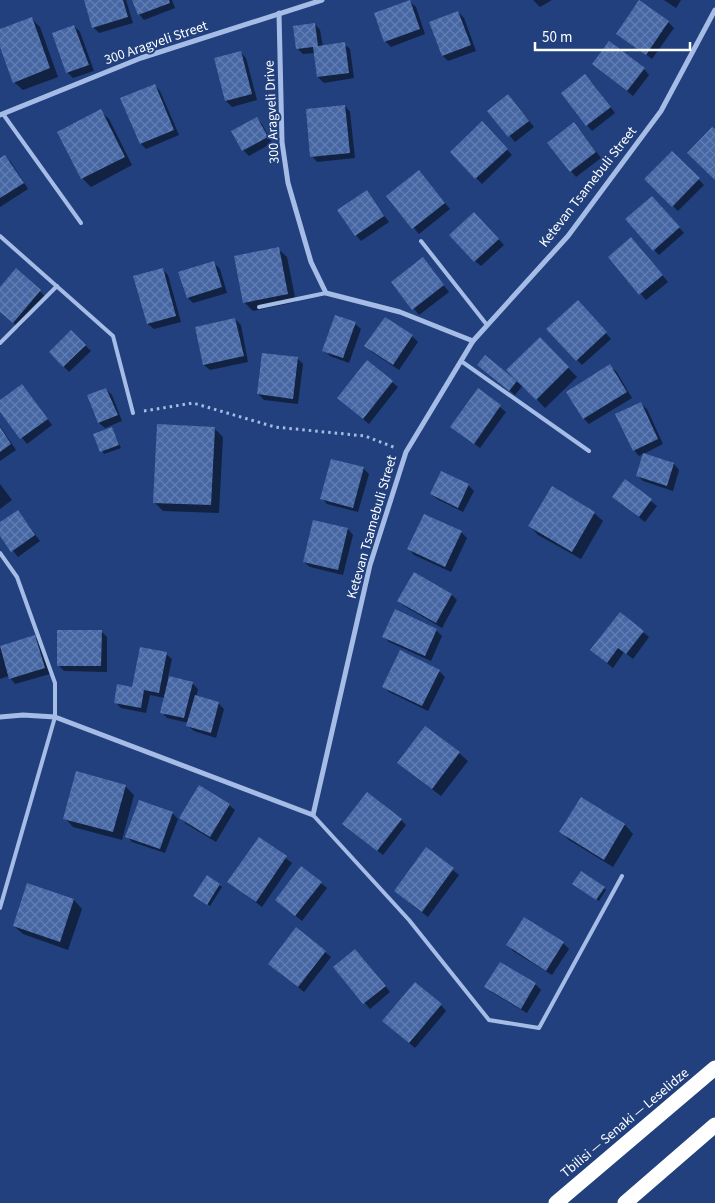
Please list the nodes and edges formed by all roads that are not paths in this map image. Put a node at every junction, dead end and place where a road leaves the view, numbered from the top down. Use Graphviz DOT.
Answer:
graph roads {
  1 [pos="322,0"];
  2 [pos="715,10"];
  3 [pos="279,14"];
  4 [pos="1,115"];
  5 [pos="81,223"];
  6 [pos="0,236"];
  7 [pos="420,241"];
  8 [pos="58,286"];
  9 [pos="326,293"];
  10 [pos="259,307"];
  11 [pos="487,325"];
  12 [pos="473,341"];
  13 [pos="0,343"];
  14 [pos="461,361"];
  15 [pos="133,413"];
  16 [pos="589,452"];
  17 [pos="0,553"];
  18 [pos="0,716"];
  19 [pos="55,717"];
  20 [pos="313,815"];
  21 [pos="622,876"];
  22 [pos="0,908"];
  23 [pos="715,1068"];
  24 [pos="715,1125"];
  25 [pos="556,1203"];
  26 [pos="625,1203"];
  1 -- 3 [label="street, 300 Aragveli Street"];
  2 -- 11 [label="street, Ketevan Tsamebuli Street"];
  3 -- 4 [label="street, 300 Aragveli Street"];
  3 -- 9 [label="street, 300 Aragveli Drive"];
  4 -- 5 [label="lane"];
  6 -- 8 [label="lane"];
  7 -- 11 [label="lane"];
  8 -- 13 [label="lane"];
  8 -- 15 [label="lane"];
  9 -- 10 [label="lane"];
  9 -- 12 [label="street"];
  11 -- 12 [label="street, Ketevan Tsamebuli Street"];
  12 -- 14 [label="street, Ketevan Tsamebuli Street"];
  14 -- 16 [label="lane"];
  14 -- 20 [label="street, Ketevan Tsamebuli Street"];
  17 -- 19 [label="lane"];
  18 -- 19 [label="street"];
  19 -- 20 [label="street"];
  19 -- 22 [label="lane"];
  20 -- 21 [label="lane"];
  23 -- 25 [label="highway, Tbilisi — Senaki — Leselidze"];
  24 -- 26 [label="highway"];
}
